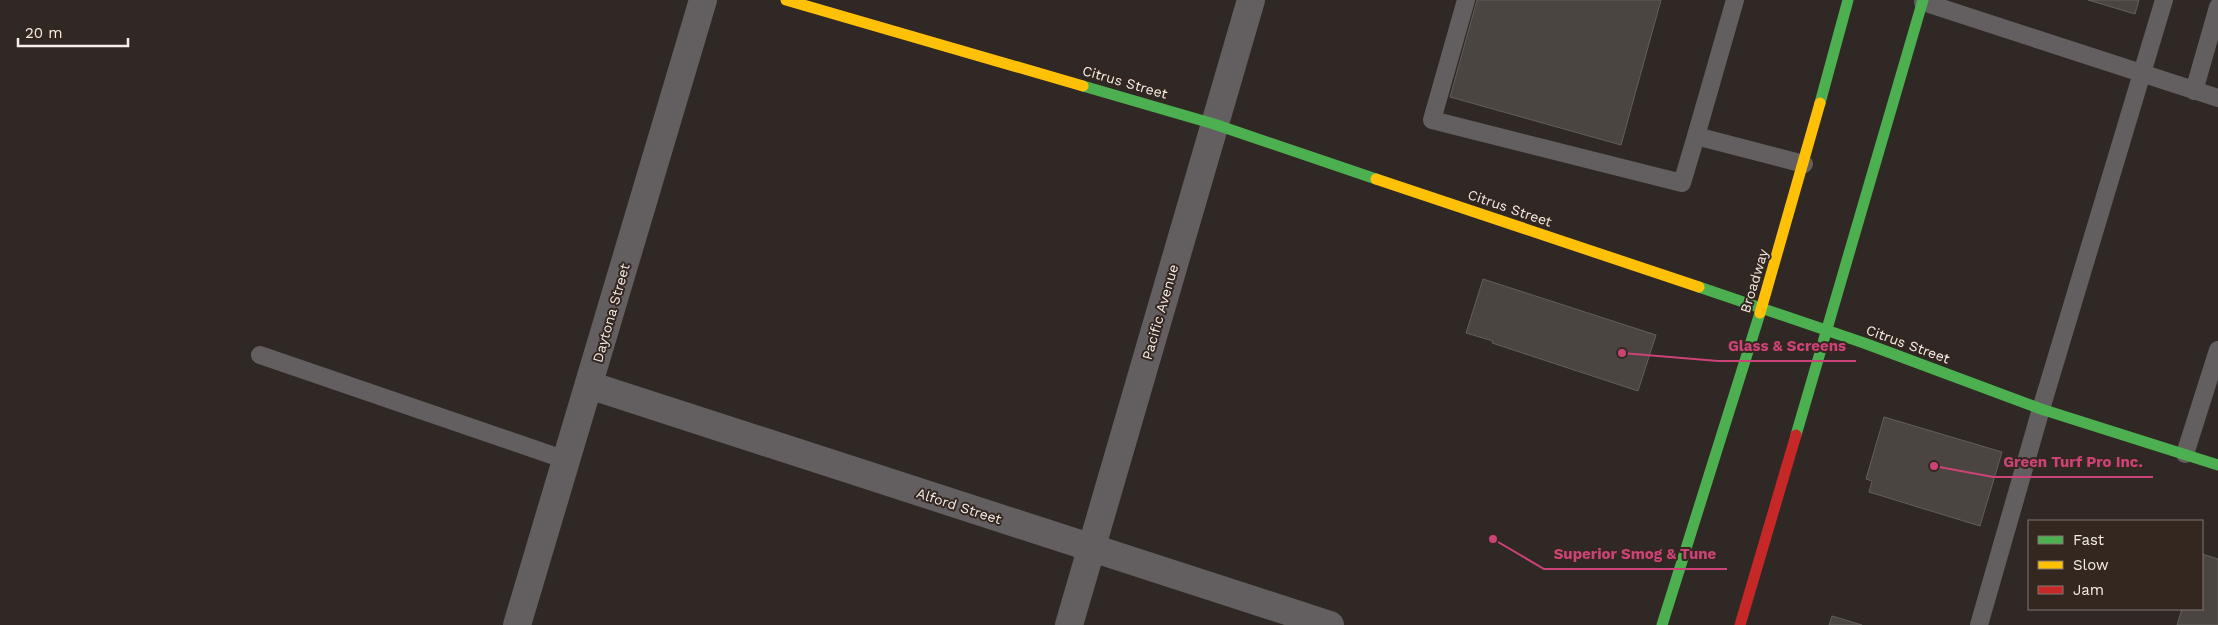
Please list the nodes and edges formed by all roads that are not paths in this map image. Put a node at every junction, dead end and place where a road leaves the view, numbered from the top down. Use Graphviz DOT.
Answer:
graph roads {
  1 [pos="703,0"];
  2 [pos="786,0"];
  3 [pos="1251,0"];
  4 [pos="1466,0"];
  5 [pos="1735,0"];
  6 [pos="1848,0"];
  7 [pos="2164,0"];
  8 [pos="1923,1"];
  9 [pos="2218,7"];
  10 [pos="2142,72"];
  11 [pos="2194,91"];
  12 [pos="2218,98"];
  13 [pos="1214,124"];
  14 [pos="1696,136"];
  15 [pos="1804,164"];
  16 [pos="1761,309"];
  17 [pos="1825,330"];
  18 [pos="2218,350"];
  19 [pos="260,355"];
  20 [pos="589,386"];
  21 [pos="2041,409"];
  22 [pos="2185,454"];
  23 [pos="566,460"];
  24 [pos="2218,465"];
  25 [pos="1091,549"];
  26 [pos="517,625"];
  27 [pos="1069,625"];
  28 [pos="1330,625"];
  29 [pos="1662,625"];
  30 [pos="1740,625"];
  31 [pos="1979,625"];
  1 -- 20 [label="street, Daytona Street"];
  2 -- 13 [label="street, Citrus Street"];
  3 -- 13 [label="street, Pacific Avenue"];
  4 -- 14 [label="lane"];
  5 -- 14 [label="lane"];
  6 -- 15 [label="street, Broadway"];
  7 -- 10 [label="lane"];
  8 -- 10 [label="lane"];
  8 -- 17 [label="street"];
  9 -- 11 [label="lane"];
  10 -- 11 [label="lane"];
  10 -- 21 [label="lane"];
  11 -- 12 [label="lane"];
  13 -- 16 [label="street, Citrus Street"];
  13 -- 25 [label="street, Pacific Avenue"];
  14 -- 15 [label="lane"];
  15 -- 16 [label="street, Broadway"];
  16 -- 17 [label="street, Citrus Street"];
  16 -- 29 [label="street, Broadway"];
  17 -- 21 [label="street, Citrus Street"];
  17 -- 30 [label="street"];
  18 -- 22 [label="lane"];
  19 -- 23 [label="lane"];
  20 -- 23 [label="street, Daytona Street"];
  20 -- 25 [label="street, Alford Street"];
  21 -- 22 [label="street, Citrus Street"];
  21 -- 31 [label="lane"];
  22 -- 24 [label="street, Citrus Street"];
  23 -- 26 [label="street, Daytona Street"];
  25 -- 27 [label="street, Pacific Avenue"];
  25 -- 28 [label="street, Alford Street"];
}
